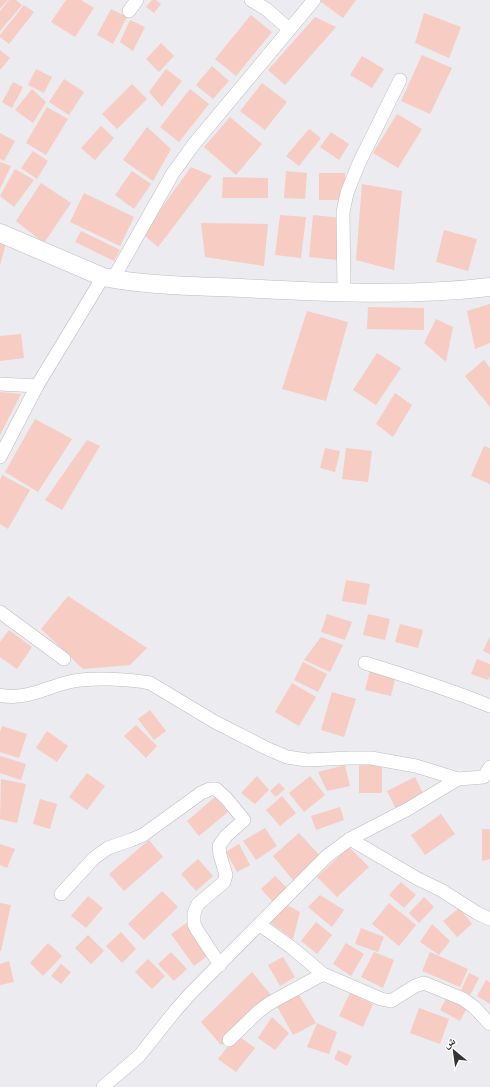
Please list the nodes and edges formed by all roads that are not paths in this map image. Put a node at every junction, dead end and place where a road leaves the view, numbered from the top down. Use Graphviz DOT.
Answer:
graph roads {
  1 [pos="137,0"];
  2 [pos="251,0"];
  3 [pos="314,0"];
  4 [pos="130,11"];
  5 [pos="289,29"];
  6 [pos="400,80"];
  7 [pos="0,233"];
  8 [pos="108,278"];
  9 [pos="490,287"];
  10 [pos="344,292"];
  11 [pos="0,384"];
  12 [pos="37,386"];
  13 [pos="0,457"];
  14 [pos="0,612"];
  15 [pos="64,659"];
  16 [pos="365,663"];
  17 [pos="0,695"];
  18 [pos="490,706"];
  19 [pos="488,774"];
  20 [pos="458,779"];
  21 [pos="350,840"];
  22 [pos="61,894"];
  23 [pos="490,919"];
  24 [pos="260,925"];
  25 [pos="220,965"];
  26 [pos="323,974"];
  27 [pos="490,1024"];
  28 [pos="229,1040"];
  29 [pos="103,1087"];
  1 -- 4 [label="street"];
  2 -- 5 [label="street"];
  3 -- 5 [label="street"];
  5 -- 8 [label="street"];
  6 -- 10 [label="street"];
  7 -- 8 [label="main road"];
  8 -- 10 [label="main road"];
  8 -- 12 [label="street"];
  9 -- 10 [label="main road"];
  11 -- 12 [label="street"];
  12 -- 13 [label="street"];
  14 -- 15 [label="street"];
  16 -- 18 [label="street"];
  17 -- 20 [label="street"];
  19 -- 20 [label="street"];
  20 -- 21 [label="street"];
  21 -- 23 [label="street"];
  21 -- 24 [label="street"];
  22 -- 25 [label="street"];
  24 -- 25 [label="street"];
  24 -- 26 [label="street"];
  25 -- 29 [label="street"];
  26 -- 27 [label="street"];
  26 -- 28 [label="street"];
}
